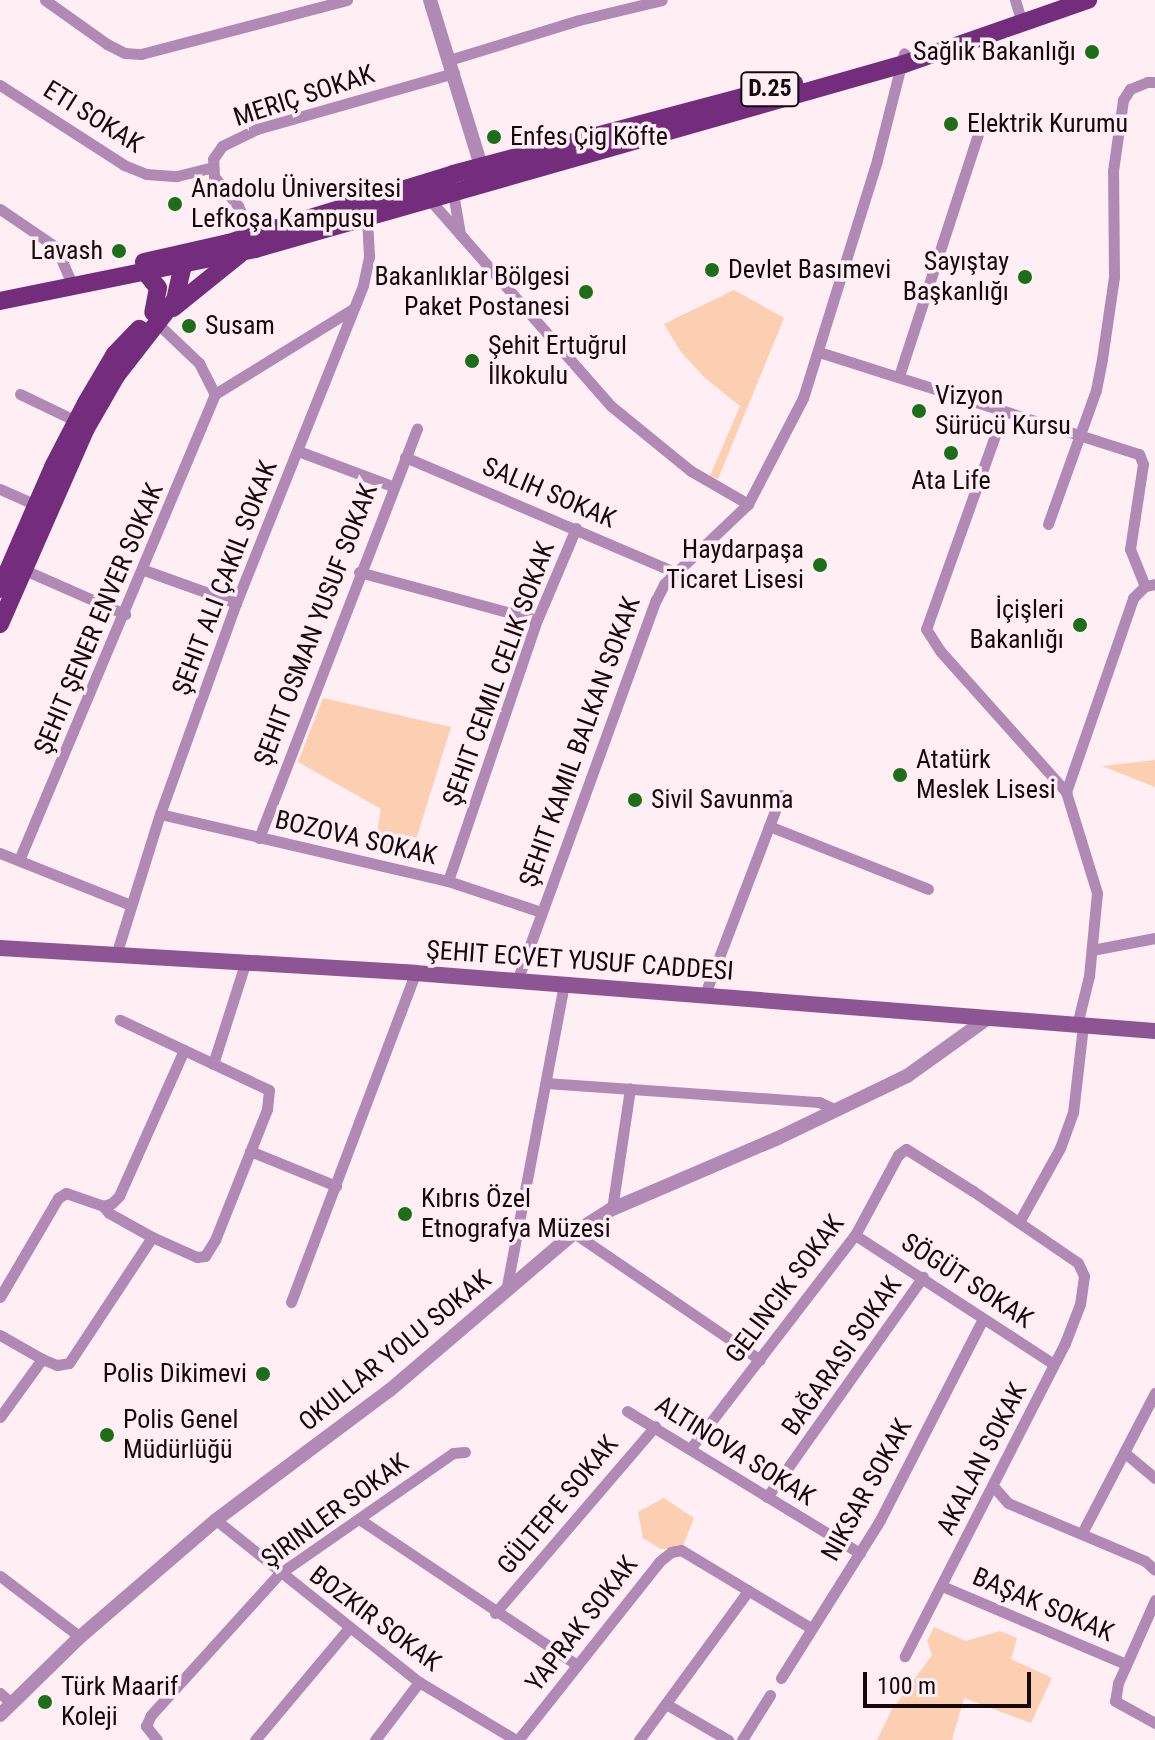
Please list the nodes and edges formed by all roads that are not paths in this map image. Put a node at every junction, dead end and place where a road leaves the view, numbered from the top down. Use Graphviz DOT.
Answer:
graph roads {
  1 [pos="45,0"];
  2 [pos="347,0"];
  3 [pos="430,0"];
  4 [pos="662,0"];
  5 [pos="1056,0"];
  6 [pos="1088,0"];
  7 [pos="1017,6"];
  8 [pos="904,59"];
  9 [pos="451,67"];
  10 [pos="1155,82"];
  11 [pos="0,85"];
  12 [pos="978,134"];
  13 [pos="213,167"];
  14 [pos="468,178"];
  15 [pos="430,200"];
  16 [pos="0,209"];
  17 [pos="367,217"];
  18 [pos="461,238"];
  19 [pos="250,246"];
  20 [pos="179,260"];
  21 [pos="146,273"];
  22 [pos="91,280"];
  23 [pos="72,284"];
  24 [pos="0,301"];
  25 [pos="354,308"];
  26 [pos="160,316"];
  27 [pos="819,352"];
  28 [pos="899,376"];
  29 [pos="20,394"];
  30 [pos="215,394"];
  31 [pos="1003,413"];
  32 [pos="76,421"];
  33 [pos="417,428"];
  34 [pos="1079,437"];
  35 [pos="298,451"];
  36 [pos="405,457"];
  37 [pos="392,486"];
  38 [pos="0,489"];
  39 [pos="748,504"];
  40 [pos="36,505"];
  41 [pos="1048,524"];
  42 [pos="576,528"];
  43 [pos="17,567"];
  44 [pos="144,570"];
  45 [pos="359,572"];
  46 [pos="675,572"];
  47 [pos="1150,585"];
  48 [pos="0,589"];
  49 [pos="236,603"];
  50 [pos="125,614"];
  51 [pos="537,620"];
  52 [pos="0,624"];
  53 [pos="1066,792"];
  54 [pos="781,795"];
  55 [pos="160,814"];
  56 [pos="769,826"];
  57 [pos="259,838"];
  58 [pos="0,853"];
  59 [pos="19,860"];
  60 [pos="448,881"];
  61 [pos="928,889"];
  62 [pos="131,905"];
  63 [pos="541,912"];
  64 [pos="1155,938"];
  65 [pos="0,948"];
  66 [pos="1092,950"];
  67 [pos="116,955"];
  68 [pos="245,964"];
  69 [pos="415,973"];
  70 [pos="517,981"];
  71 [pos="564,984"];
  72 [pos="705,994"];
  73 [pos="958,1015"];
  74 [pos="988,1018"];
  75 [pos="120,1020"];
  76 [pos="1080,1025"];
  77 [pos="1155,1031"];
  78 [pos="949,1047"];
  79 [pos="184,1050"];
  80 [pos="213,1064"];
  81 [pos="546,1083"];
  82 [pos="630,1088"];
  83 [pos="836,1110"];
  84 [pos="250,1151"];
  85 [pos="336,1186"];
  86 [pos="103,1206"];
  87 [pos="612,1209"];
  88 [pos="1019,1222"];
  89 [pos="574,1233"];
  90 [pos="855,1235"];
  91 [pos="152,1237"];
  92 [pos="923,1277"];
  93 [pos="506,1291"];
  94 [pos="0,1297"];
  95 [pos="291,1302"];
  96 [pos="983,1319"];
  97 [pos="0,1335"];
  98 [pos="42,1359"];
  99 [pos="760,1360"];
  100 [pos="1054,1364"];
  101 [pos="1155,1393"];
  102 [pos="627,1411"];
  103 [pos="0,1417"];
  104 [pos="655,1426"];
  105 [pos="690,1449"];
  106 [pos="465,1452"];
  107 [pos="1125,1453"];
  108 [pos="1155,1478"];
  109 [pos="994,1487"];
  110 [pos="767,1497"];
  111 [pos="359,1519"];
  112 [pos="216,1520"];
  113 [pos="1082,1533"];
  114 [pos="860,1553"];
  115 [pos="1155,1570"];
  116 [pos="279,1574"];
  117 [pos="0,1576"];
  118 [pos="942,1586"];
  119 [pos="748,1591"];
  120 [pos="1155,1600"];
  121 [pos="495,1613"];
  122 [pos="349,1628"];
  123 [pos="811,1628"];
  124 [pos="80,1637"];
  125 [pos="905,1656"];
  126 [pos="1126,1664"];
  127 [pos="577,1665"];
  128 [pos="781,1678"];
  129 [pos="419,1682"];
  130 [pos="770,1695"];
  131 [pos="5,1698"];
  132 [pos="666,1704"];
  133 [pos="0,1715"];
  134 [pos="1155,1723"];
  135 [pos="157,1740"];
  136 [pos="255,1740"];
  137 [pos="375,1740"];
  138 [pos="517,1740"];
  139 [pos="639,1740"];
  140 [pos="728,1740"];
  141 [pos="742,1740"];
  1 -- 2 [label="street"];
  3 -- 9 [label="street"];
  4 -- 9 [label="street, MERIÇ SOKAK"];
  5 -- 7 [label="main road, D.25"];
  6 -- 8 [label="main road, D.25"];
  7 -- 8 [label="main road, D.25"];
  8 -- 14 [label="main road, D.25"];
  8 -- 27 [label="street, ŞEHIT KAMIL BALKAN SOKAK"];
  9 -- 13 [label="street, MERIÇ SOKAK"];
  9 -- 14 [label="street"];
  10 -- 34 [label="street"];
  11 -- 13 [label="street, ETI SOKAK"];
  12 -- 28 [label="street"];
  13 -- 19 [label="street"];
  14 -- 15 [label="main road, D.25"];
  14 -- 18 [label="street"];
  14 -- 19 [label="main road, D.25"];
  15 -- 17 [label="main road, D.25"];
  15 -- 18 [label="street"];
  16 -- 23 [label="street"];
  17 -- 19 [label="main road, D.25"];
  17 -- 25 [label="street"];
  18 -- 39 [label="street"];
  19 -- 20 [label="main road, D.25"];
  19 -- 26 [label="main road"];
  20 -- 21 [label="main road, D.25"];
  20 -- 22 [label="main road, D.25"];
  20 -- 26 [label="main road"];
  21 -- 22 [label="main road, D.25"];
  21 -- 26 [label="main road"];
  22 -- 23 [label="main road, D.25"];
  23 -- 24 [label="main road, D.25"];
  25 -- 30 [label="street"];
  25 -- 35 [label="street"];
  26 -- 30 [label="street"];
  26 -- 32 [label="main road"];
  26 -- 43 [label="main road"];
  27 -- 28 [label="street"];
  27 -- 39 [label="street, ŞEHIT KAMIL BALKAN SOKAK"];
  28 -- 31 [label="street"];
  29 -- 32 [label="street"];
  30 -- 44 [label="street, ŞEHIT ŞENER ENVER SOKAK"];
  31 -- 34 [label="street"];
  31 -- 53 [label="street"];
  32 -- 40 [label="main road"];
  33 -- 36 [label="street, ŞEHIT OSMAN YUSUF SOKAK"];
  34 -- 41 [label="street"];
  34 -- 47 [label="street"];
  35 -- 37 [label="street"];
  35 -- 49 [label="street"];
  36 -- 37 [label="street, ŞEHIT OSMAN YUSUF SOKAK"];
  36 -- 42 [label="street, SALIH SOKAK"];
  37 -- 45 [label="street, ŞEHIT OSMAN YUSUF SOKAK"];
  38 -- 40 [label="street"];
  39 -- 46 [label="street, ŞEHIT KAMIL BALKAN SOKAK"];
  40 -- 43 [label="main road"];
  42 -- 46 [label="street, SALIH SOKAK"];
  42 -- 51 [label="street, ŞEHIT CEMIL CELIK SOKAK"];
  43 -- 48 [label="main road"];
  43 -- 50 [label="street"];
  43 -- 52 [label="main road"];
  44 -- 49 [label="street"];
  44 -- 50 [label="street, ŞEHIT ŞENER ENVER SOKAK"];
  45 -- 51 [label="street"];
  45 -- 57 [label="street, ŞEHIT OSMAN YUSUF SOKAK"];
  46 -- 63 [label="street, ŞEHIT KAMIL BALKAN SOKAK"];
  47 -- 53 [label="street"];
  49 -- 55 [label="street"];
  50 -- 59 [label="street, ŞEHIT ŞENER ENVER SOKAK"];
  51 -- 60 [label="street, ŞEHIT CEMIL CELIK SOKAK"];
  53 -- 66 [label="street"];
  54 -- 56 [label="street"];
  55 -- 57 [label="street, BOZOVA SOKAK"];
  55 -- 62 [label="street"];
  56 -- 61 [label="street"];
  56 -- 72 [label="street"];
  57 -- 60 [label="street, BOZOVA SOKAK"];
  58 -- 59 [label="street"];
  59 -- 62 [label="street"];
  60 -- 63 [label="street, BOZOVA SOKAK"];
  62 -- 67 [label="street"];
  63 -- 70 [label="street, ŞEHIT KAMIL BALKAN SOKAK"];
  64 -- 66 [label="street"];
  65 -- 67 [label="main road, ŞEHIT ECVET YUSUF CADDESI"];
  66 -- 76 [label="street"];
  67 -- 68 [label="main road, ŞEHIT ECVET YUSUF CADDESI"];
  68 -- 69 [label="main road, ŞEHIT ECVET YUSUF CADDESI"];
  68 -- 80 [label="street"];
  69 -- 70 [label="main road, ŞEHIT ECVET YUSUF CADDESI"];
  69 -- 85 [label="street"];
  70 -- 71 [label="main road, ŞEHIT ECVET YUSUF CADDESI"];
  71 -- 72 [label="main road, ŞEHIT ECVET YUSUF CADDESI"];
  71 -- 81 [label="street"];
  72 -- 73 [label="main road, ŞEHIT ECVET YUSUF CADDESI"];
  73 -- 74 [label="main road, ŞEHIT ECVET YUSUF CADDESI"];
  73 -- 78 [label="street"];
  74 -- 76 [label="main road, ŞEHIT ECVET YUSUF CADDESI"];
  74 -- 78 [label="street, OKULLAR YOLU SOKAK"];
  75 -- 79 [label="street"];
  76 -- 77 [label="main road, ŞEHIT ECVET YUSUF CADDESI"];
  76 -- 88 [label="street"];
  78 -- 83 [label="street, OKULLAR YOLU SOKAK"];
  79 -- 80 [label="street"];
  79 -- 86 [label="street"];
  80 -- 84 [label="street"];
  81 -- 82 [label="street"];
  81 -- 93 [label="street"];
  82 -- 83 [label="street"];
  82 -- 87 [label="street"];
  83 -- 87 [label="street, OKULLAR YOLU SOKAK"];
  84 -- 85 [label="street"];
  84 -- 91 [label="street"];
  85 -- 95 [label="street"];
  86 -- 91 [label="street"];
  86 -- 94 [label="street"];
  87 -- 89 [label="street, OKULLAR YOLU SOKAK"];
  88 -- 90 [label="street, GELINCIK SOKAK"];
  88 -- 100 [label="street, AKALAN SOKAK"];
  89 -- 93 [label="street, OKULLAR YOLU SOKAK"];
  89 -- 99 [label="street"];
  90 -- 92 [label="street, SÖGÜT SOKAK"];
  90 -- 99 [label="street, GELINCIK SOKAK"];
  91 -- 98 [label="street"];
  92 -- 96 [label="street, SÖGÜT SOKAK"];
  92 -- 110 [label="street"];
  93 -- 112 [label="street, OKULLAR YOLU SOKAK"];
  96 -- 100 [label="street, SÖGÜT SOKAK"];
  96 -- 114 [label="street, NIKSAR SOKAK"];
  97 -- 98 [label="street"];
  98 -- 103 [label="street"];
  99 -- 105 [label="street, GELINCIK SOKAK"];
  100 -- 109 [label="street, AKALAN SOKAK"];
  101 -- 107 [label="street"];
  102 -- 104 [label="street"];
  104 -- 105 [label="street"];
  104 -- 121 [label="street, GÜLTEPE SOKAK"];
  105 -- 110 [label="street"];
  106 -- 111 [label="street, ŞIRINLER SOKAK"];
  107 -- 108 [label="street"];
  107 -- 113 [label="street"];
  109 -- 113 [label="street"];
  109 -- 118 [label="street, AKALAN SOKAK"];
  110 -- 114 [label="street"];
  111 -- 116 [label="street, ŞIRINLER SOKAK"];
  111 -- 121 [label="street"];
  112 -- 116 [label="street"];
  112 -- 124 [label="street, OKULLAR YOLU SOKAK"];
  113 -- 115 [label="street"];
  114 -- 123 [label="street, NIKSAR SOKAK"];
  116 -- 122 [label="street"];
  116 -- 135 [label="street, ŞIRINLER SOKAK"];
  117 -- 124 [label="street"];
  118 -- 125 [label="street, AKALAN SOKAK"];
  118 -- 126 [label="street, BAŞAK SOKAK"];
  119 -- 123 [label="street, YAPRAK SOKAK"];
  119 -- 127 [label="street, YAPRAK SOKAK"];
  119 -- 132 [label="street"];
  120 -- 126 [label="street"];
  121 -- 127 [label="street"];
  122 -- 129 [label="street"];
  122 -- 136 [label="street"];
  123 -- 128 [label="street, NIKSAR SOKAK"];
  124 -- 131 [label="street, OKULLAR YOLU SOKAK"];
  126 -- 134 [label="street"];
  127 -- 138 [label="street, YAPRAK SOKAK"];
  129 -- 137 [label="street"];
  129 -- 138 [label="street"];
  130 -- 141 [label="street"];
  131 -- 133 [label="street, OKULLAR YOLU SOKAK"];
  132 -- 139 [label="street"];
  132 -- 140 [label="street"];
}
